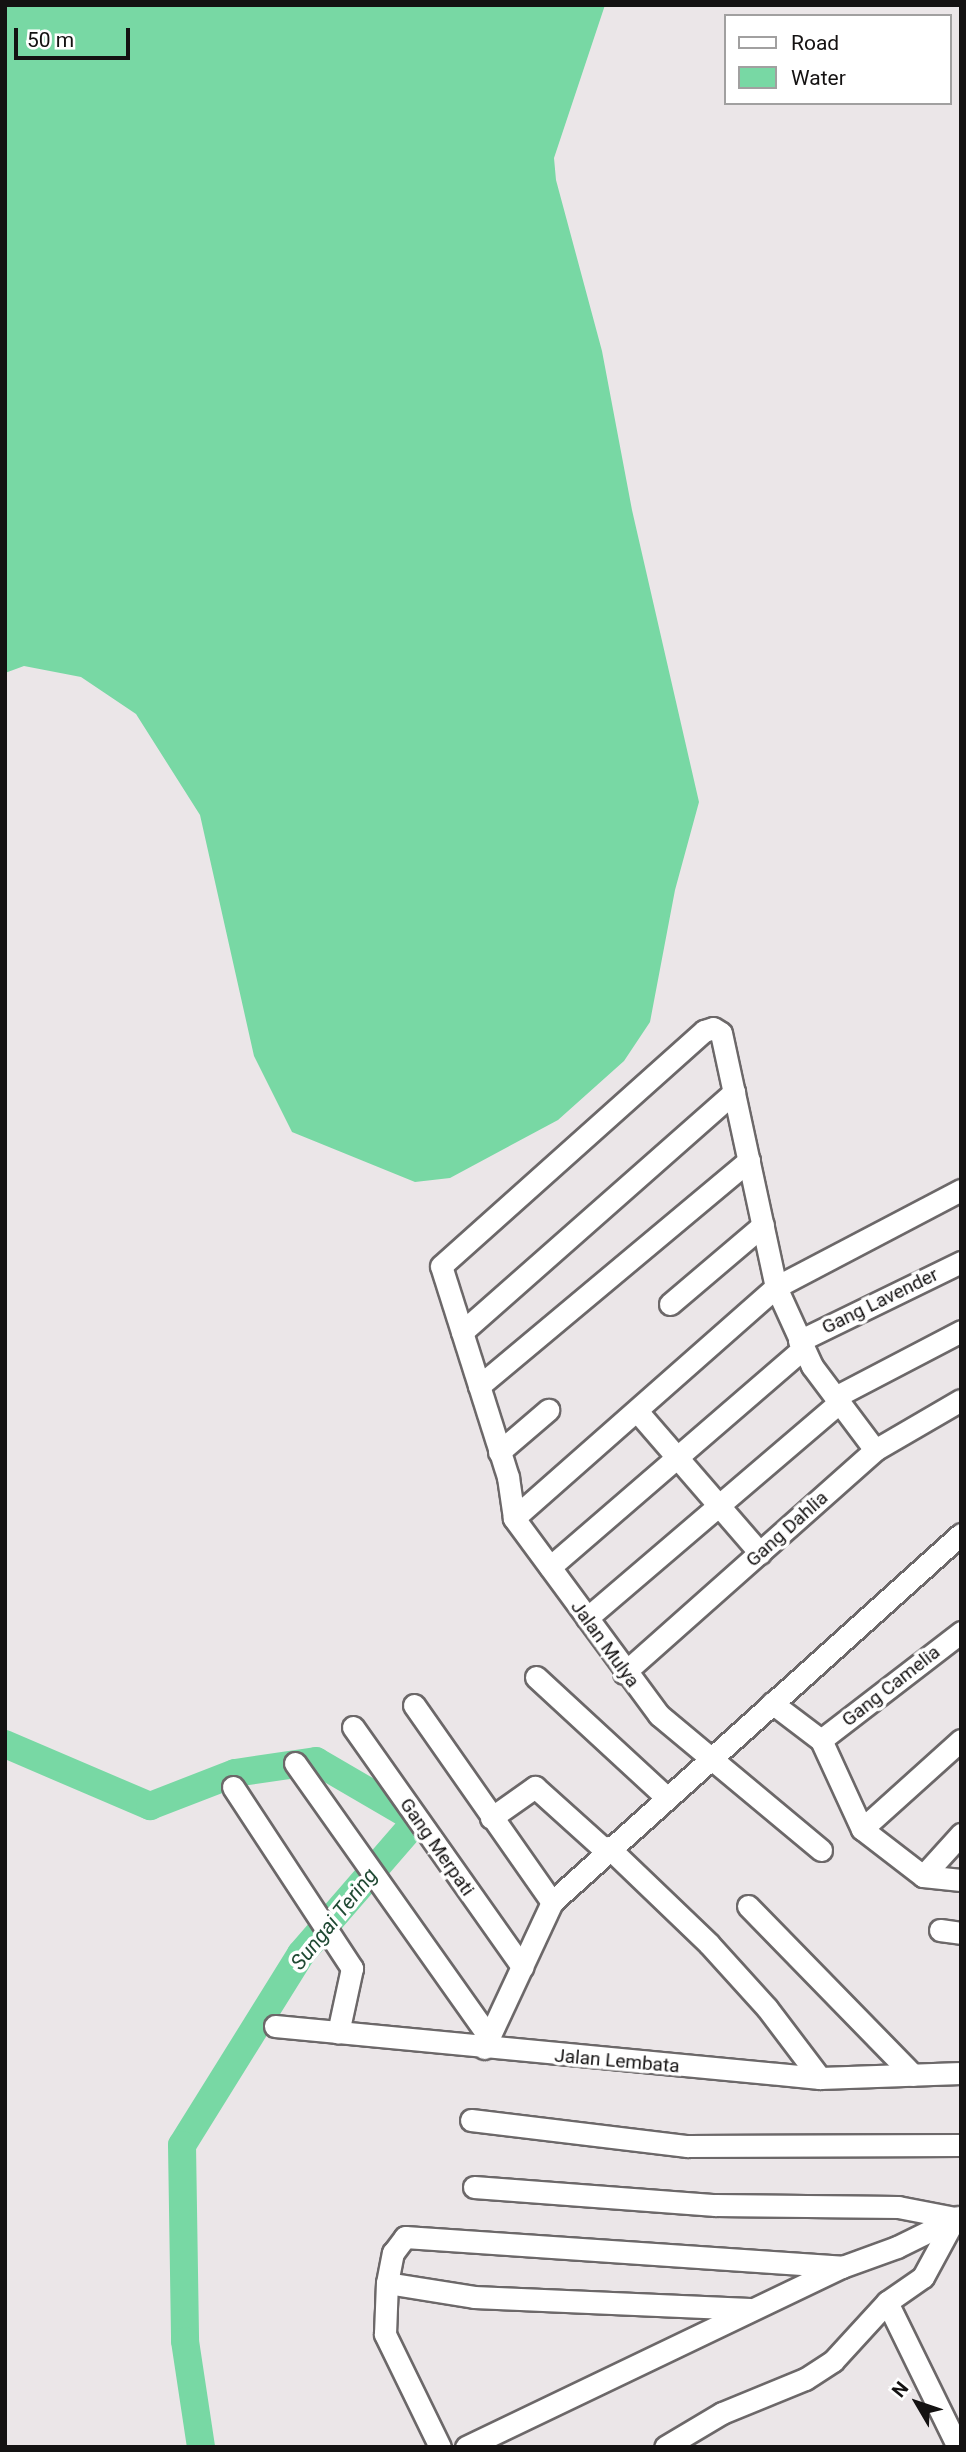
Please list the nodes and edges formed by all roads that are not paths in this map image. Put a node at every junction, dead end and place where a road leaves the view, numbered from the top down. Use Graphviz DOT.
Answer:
graph roads {
  1 [pos="734,1092"];
  2 [pos="749,1160"];
  3 [pos="961,1191"];
  4 [pos="763,1224"];
  5 [pos="961,1262"];
  6 [pos="776,1287"];
  7 [pos="670,1304"];
  8 [pos="961,1331"];
  9 [pos="462,1332"];
  10 [pos="801,1345"];
  11 [pos="479,1387"];
  12 [pos="837,1400"];
  13 [pos="961,1400"];
  14 [pos="548,1410"];
  15 [pos="637,1411"];
  16 [pos="876,1450"];
  17 [pos="499,1452"];
  18 [pos="677,1457"];
  19 [pos="718,1505"];
  20 [pos="514,1518"];
  21 [pos="961,1534"];
  22 [pos="760,1553"];
  23 [pos="550,1567"];
  24 [pos="587,1618"];
  25 [pos="961,1632"];
  26 [pos="625,1674"];
  27 [pos="536,1677"];
  28 [pos="772,1703"];
  29 [pos="414,1705"];
  30 [pos="353,1727"];
  31 [pos="821,1740"];
  32 [pos="961,1740"];
  33 [pos="709,1758"];
  34 [pos="295,1763"];
  35 [pos="233,1787"];
  36 [pos="666,1797"];
  37 [pos="491,1818"];
  38 [pos="862,1829"];
  39 [pos="961,1834"];
  40 [pos="607,1848"];
  41 [pos="821,1850"];
  42 [pos="923,1876"];
  43 [pos="961,1880"];
  44 [pos="552,1902"];
  45 [pos="748,1906"];
  46 [pos="522,1966"];
  47 [pos="275,2026"];
  48 [pos="338,2033"];
  49 [pos="487,2042"];
  50 [pos="961,2073"];
  51 [pos="913,2076"];
  52 [pos="820,2078"];
  53 [pos="471,2120"];
  54 [pos="961,2146"];
  55 [pos="474,2187"];
  56 [pos="958,2217"];
  57 [pos="842,2267"];
  58 [pos="387,2283"];
  59 [pos="887,2302"];
  60 [pos="752,2309"];
  61 [pos="440,2447"];
  62 [pos="466,2447"];
  63 [pos="665,2447"];
  64 [pos="958,2447"];
  1 -- 2 [label="street"];
  1 -- 9 [label="street"];
  1 -- 9 [label="street"];
  2 -- 4 [label="street"];
  2 -- 11 [label="street"];
  3 -- 6 [label="street"];
  4 -- 6 [label="street"];
  4 -- 7 [label="street"];
  5 -- 10 [label="street, Gang Lavender"];
  6 -- 10 [label="street"];
  6 -- 15 [label="street"];
  8 -- 12 [label="street"];
  9 -- 11 [label="street"];
  10 -- 12 [label="street"];
  10 -- 18 [label="street, Gang Lavender"];
  11 -- 17 [label="street"];
  12 -- 16 [label="street"];
  12 -- 19 [label="street"];
  13 -- 16 [label="street, Gang Dahlia"];
  14 -- 17 [label="street"];
  15 -- 18 [label="street"];
  15 -- 20 [label="street"];
  16 -- 22 [label="street, Gang Dahlia"];
  17 -- 20 [label="street"];
  18 -- 19 [label="street"];
  18 -- 23 [label="street, Gang Lavender"];
  19 -- 22 [label="street"];
  19 -- 24 [label="street"];
  20 -- 23 [label="street, Jalan Mulya"];
  21 -- 28 [label="street"];
  22 -- 26 [label="street, Gang Dahlia"];
  23 -- 24 [label="street, Jalan Mulya"];
  24 -- 26 [label="street, Jalan Mulya"];
  25 -- 31 [label="street, Gang Camelia"];
  26 -- 33 [label="street, Jalan Mulya"];
  27 -- 36 [label="street"];
  28 -- 31 [label="street"];
  28 -- 33 [label="street"];
  29 -- 37 [label="street"];
  30 -- 46 [label="street, Gang Merpati"];
  31 -- 38 [label="street"];
  32 -- 38 [label="street"];
  33 -- 36 [label="street"];
  33 -- 41 [label="street, Jalan Mulya"];
  34 -- 49 [label="street"];
  35 -- 48 [label="street"];
  36 -- 40 [label="street"];
  37 -- 40 [label="street"];
  37 -- 44 [label="street"];
  38 -- 42 [label="street"];
  39 -- 42 [label="street"];
  40 -- 44 [label="street"];
  40 -- 52 [label="street"];
  42 -- 43 [label="street"];
  44 -- 46 [label="street"];
  45 -- 51 [label="street"];
  46 -- 49 [label="street"];
  47 -- 48 [label="street, Jalan Lembata"];
  48 -- 49 [label="street, Jalan Lembata"];
  49 -- 52 [label="street, Jalan Lembata"];
  50 -- 51 [label="street, Jalan Lembata"];
  51 -- 52 [label="street, Jalan Lembata"];
  53 -- 54 [label="street"];
  55 -- 56 [label="street"];
  56 -- 57 [label="street"];
  56 -- 59 [label="street"];
  57 -- 58 [label="street"];
  57 -- 60 [label="street"];
  58 -- 60 [label="street"];
  58 -- 61 [label="street"];
  59 -- 63 [label="street"];
  59 -- 64 [label="street"];
  60 -- 62 [label="street"];
}
